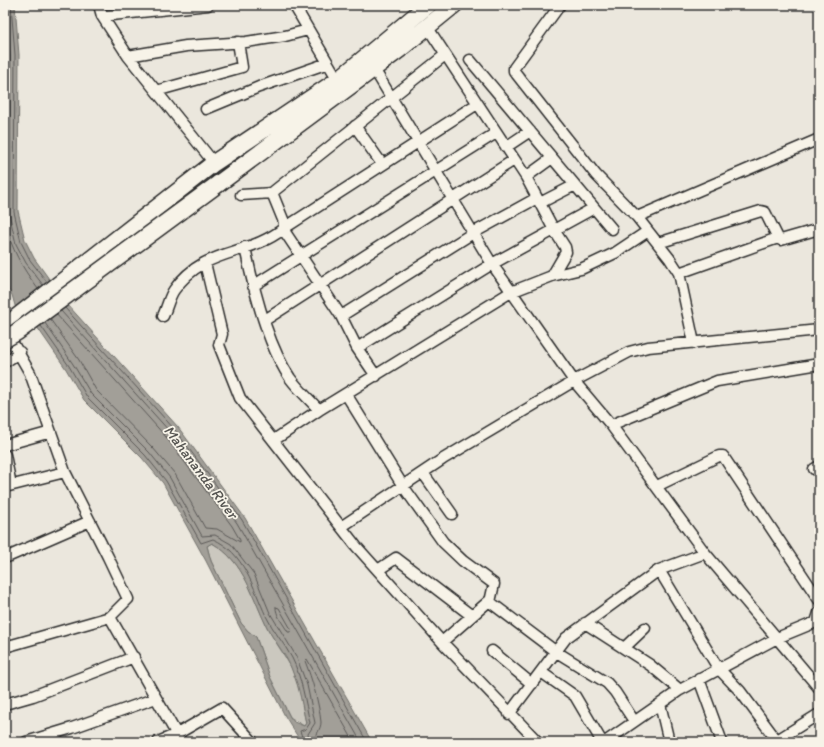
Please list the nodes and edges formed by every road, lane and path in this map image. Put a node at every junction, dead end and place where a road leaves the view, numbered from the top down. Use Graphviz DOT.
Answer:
graph roads {
  1 [pos="99,5"];
  2 [pos="208,5"];
  3 [pos="294,5"];
  4 [pos="428,5"];
  5 [pos="454,5"];
  6 [pos="560,5"];
  7 [pos="159,7"];
  8 [pos="102,16"];
  9 [pos="428,28"];
  10 [pos="308,30"];
  11 [pos="238,42"];
  12 [pos="444,55"];
  13 [pos="128,56"];
  14 [pos="470,60"];
  15 [pos="328,63"];
  16 [pos="374,69"];
  17 [pos="338,80"];
  18 [pos="156,91"];
  19 [pos="390,97"];
  20 [pos="477,104"];
  21 [pos="206,109"];
  22 [pos="354,126"];
  23 [pos="530,132"];
  24 [pos="496,133"];
  25 [pos="819,139"];
  26 [pos="418,142"];
  27 [pos="506,147"];
  28 [pos="552,158"];
  29 [pos="514,160"];
  30 [pos="214,163"];
  31 [pos="382,164"];
  32 [pos="436,170"];
  33 [pos="526,177"];
  34 [pos="575,185"];
  35 [pos="273,193"];
  36 [pos="240,195"];
  37 [pos="453,198"];
  38 [pos="538,201"];
  39 [pos="594,208"];
  40 [pos="637,217"];
  41 [pos="283,229"];
  42 [pos="612,229"];
  43 [pos="819,229"];
  44 [pos="554,230"];
  45 [pos="648,231"];
  46 [pos="473,233"];
  47 [pos="778,238"];
  48 [pos="658,243"];
  49 [pos="245,247"];
  50 [pos="300,255"];
  51 [pos="205,263"];
  52 [pos="492,264"];
  53 [pos="679,273"];
  54 [pos="552,276"];
  55 [pos="319,284"];
  56 [pos="253,286"];
  57 [pos="511,292"];
  58 [pos="164,316"];
  59 [pos="341,316"];
  60 [pos="264,320"];
  61 [pos="5,329"];
  62 [pos="819,330"];
  63 [pos="5,339"];
  64 [pos="694,343"];
  65 [pos="357,348"];
  66 [pos="20,352"];
  67 [pos="5,362"];
  68 [pos="819,364"];
  69 [pos="376,376"];
  70 [pos="574,381"];
  71 [pos="346,394"];
  72 [pos="319,410"];
  73 [pos="611,425"];
  74 [pos="51,432"];
  75 [pos="274,440"];
  76 [pos="5,445"];
  77 [pos="5,455"];
  78 [pos="65,472"];
  79 [pos="423,473"];
  80 [pos="8,486"];
  81 [pos="402,486"];
  82 [pos="657,486"];
  83 [pos="452,514"];
  84 [pos="90,521"];
  85 [pos="341,527"];
  86 [pos="705,553"];
  87 [pos="5,558"];
  88 [pos="378,570"];
  89 [pos="659,570"];
  90 [pos="819,600"];
  91 [pos="489,601"];
  92 [pos="110,616"];
  93 [pos="472,616"];
  94 [pos="818,619"];
  95 [pos="585,623"];
  96 [pos="645,628"];
  97 [pos="777,638"];
  98 [pos="442,642"];
  99 [pos="5,647"];
  100 [pos="624,648"];
  101 [pos="492,651"];
  102 [pos="555,651"];
  103 [pos="134,657"];
  104 [pos="718,668"];
  105 [pos="541,672"];
  106 [pos="699,679"];
  107 [pos="532,684"];
  108 [pos="819,688"];
  109 [pos="680,690"];
  110 [pos="156,698"];
  111 [pos="5,704"];
  112 [pos="660,704"];
  113 [pos="509,714"];
  114 [pos="819,714"];
  115 [pos="634,721"];
  116 [pos="179,738"];
  117 [pos="611,740"];
  118 [pos="776,741"];
  119 [pos="26,742"];
  120 [pos="158,742"];
  121 [pos="253,742"];
  122 [pos="538,742"];
  123 [pos="602,742"];
  124 [pos="669,742"];
  125 [pos="722,742"];
  1 -- 8 [label="street"];
  2 -- 7 [label="street"];
  3 -- 10 [label="street"];
  4 -- 17 [label="highway"];
  5 -- 9 [label="highway"];
  6 -- 40 [label="street"];
  7 -- 8 [label="street"];
  8 -- 13 [label="street"];
  9 -- 12 [label="street"];
  9 -- 16 [label="highway"];
  10 -- 11 [label="street"];
  10 -- 15 [label="street"];
  11 -- 13 [label="street"];
  11 -- 18 [label="street"];
  12 -- 19 [label="street"];
  12 -- 20 [label="street"];
  13 -- 18 [label="street"];
  14 -- 23 [label="street"];
  15 -- 17 [label="street"];
  15 -- 21 [label="street"];
  16 -- 19 [label="street"];
  16 -- 63 [label="highway, bridge"];
  17 -- 30 [label="highway"];
  18 -- 30 [label="street"];
  19 -- 22 [label="street"];
  19 -- 26 [label="street"];
  20 -- 24 [label="street"];
  20 -- 26 [label="street"];
  22 -- 31 [label="street"];
  22 -- 35 [label="street"];
  23 -- 27 [label="street"];
  23 -- 28 [label="street"];
  24 -- 27 [label="street"];
  24 -- 32 [label="street"];
  25 -- 40 [label="street"];
  26 -- 31 [label="street"];
  26 -- 32 [label="street"];
  27 -- 29 [label="street"];
  28 -- 33 [label="street"];
  28 -- 34 [label="street"];
  29 -- 33 [label="street"];
  29 -- 37 [label="street"];
  30 -- 61 [label="highway"];
  31 -- 41 [label="street"];
  32 -- 37 [label="street"];
  32 -- 50 [label="street"];
  33 -- 38 [label="street"];
  34 -- 38 [label="street"];
  34 -- 39 [label="street"];
  35 -- 36 [label="street"];
  35 -- 41 [label="street"];
  37 -- 46 [label="street"];
  37 -- 55 [label="street"];
  38 -- 44 [label="street"];
  38 -- 46 [label="street"];
  39 -- 42 [label="street"];
  39 -- 44 [label="street"];
  40 -- 45 [label="street"];
  41 -- 49 [label="street"];
  41 -- 50 [label="street"];
  43 -- 47 [label="street"];
  44 -- 52 [label="street"];
  44 -- 54 [label="street"];
  45 -- 48 [label="street"];
  45 -- 54 [label="street"];
  46 -- 52 [label="street"];
  46 -- 59 [label="street"];
  47 -- 48 [label="street"];
  47 -- 53 [label="street"];
  48 -- 53 [label="street"];
  49 -- 51 [label="street"];
  49 -- 56 [label="street"];
  50 -- 55 [label="street"];
  50 -- 56 [label="street"];
  51 -- 58 [label="street"];
  51 -- 75 [label="street"];
  52 -- 57 [label="street"];
  52 -- 65 [label="street"];
  53 -- 64 [label="street"];
  54 -- 57 [label="street"];
  55 -- 59 [label="street"];
  55 -- 60 [label="street"];
  56 -- 60 [label="street"];
  57 -- 69 [label="street"];
  57 -- 70 [label="street"];
  59 -- 65 [label="street"];
  60 -- 72 [label="street"];
  61 -- 66 [label="street"];
  62 -- 64 [label="street"];
  64 -- 70 [label="street"];
  65 -- 69 [label="street"];
  66 -- 67 [label="street"];
  66 -- 74 [label="street"];
  68 -- 73 [label="street"];
  69 -- 71 [label="street"];
  70 -- 73 [label="street"];
  70 -- 79 [label="street"];
  71 -- 72 [label="street"];
  71 -- 81 [label="street"];
  72 -- 75 [label="street"];
  73 -- 82 [label="street"];
  74 -- 76 [label="street"];
  74 -- 78 [label="street"];
  75 -- 85 [label="street"];
  77 -- 80 [label="street"];
  78 -- 80 [label="street"];
  78 -- 84 [label="street"];
  79 -- 81 [label="street"];
  79 -- 83 [label="street"];
  81 -- 85 [label="street"];
  81 -- 91 [label="street"];
  82 -- 86 [label="street"];
  82 -- 90 [label="street"];
  84 -- 87 [label="street"];
  84 -- 92 [label="street"];
  85 -- 88 [label="street"];
  86 -- 89 [label="street"];
  86 -- 97 [label="street"];
  88 -- 93 [label="street"];
  88 -- 98 [label="street"];
  89 -- 95 [label="street"];
  89 -- 104 [label="street"];
  91 -- 93 [label="street"];
  91 -- 102 [label="street"];
  92 -- 99 [label="street"];
  92 -- 103 [label="street"];
  93 -- 98 [label="street"];
  94 -- 97 [label="street"];
  95 -- 100 [label="street"];
  95 -- 102 [label="street"];
  96 -- 100 [label="street"];
  97 -- 104 [label="street"];
  97 -- 108 [label="street"];
  98 -- 113 [label="street"];
  100 -- 109 [label="street"];
  101 -- 107 [label="street"];
  102 -- 105 [label="street"];
  102 -- 115 [label="street"];
  103 -- 110 [label="street"];
  103 -- 111 [label="street"];
  104 -- 106 [label="street"];
  104 -- 118 [label="street"];
  105 -- 107 [label="street"];
  105 -- 123 [label="street"];
  106 -- 109 [label="street"];
  106 -- 125 [label="street"];
  107 -- 113 [label="street"];
  109 -- 112 [label="street"];
  110 -- 116 [label="street"];
  110 -- 119 [label="street"];
  112 -- 115 [label="street"];
  112 -- 124 [label="street"];
  113 -- 122 [label="street"];
  114 -- 118 [label="street"];
  115 -- 117 [label="street"];
  116 -- 120 [label="street"];
  116 -- 121 [label="street"];
}
